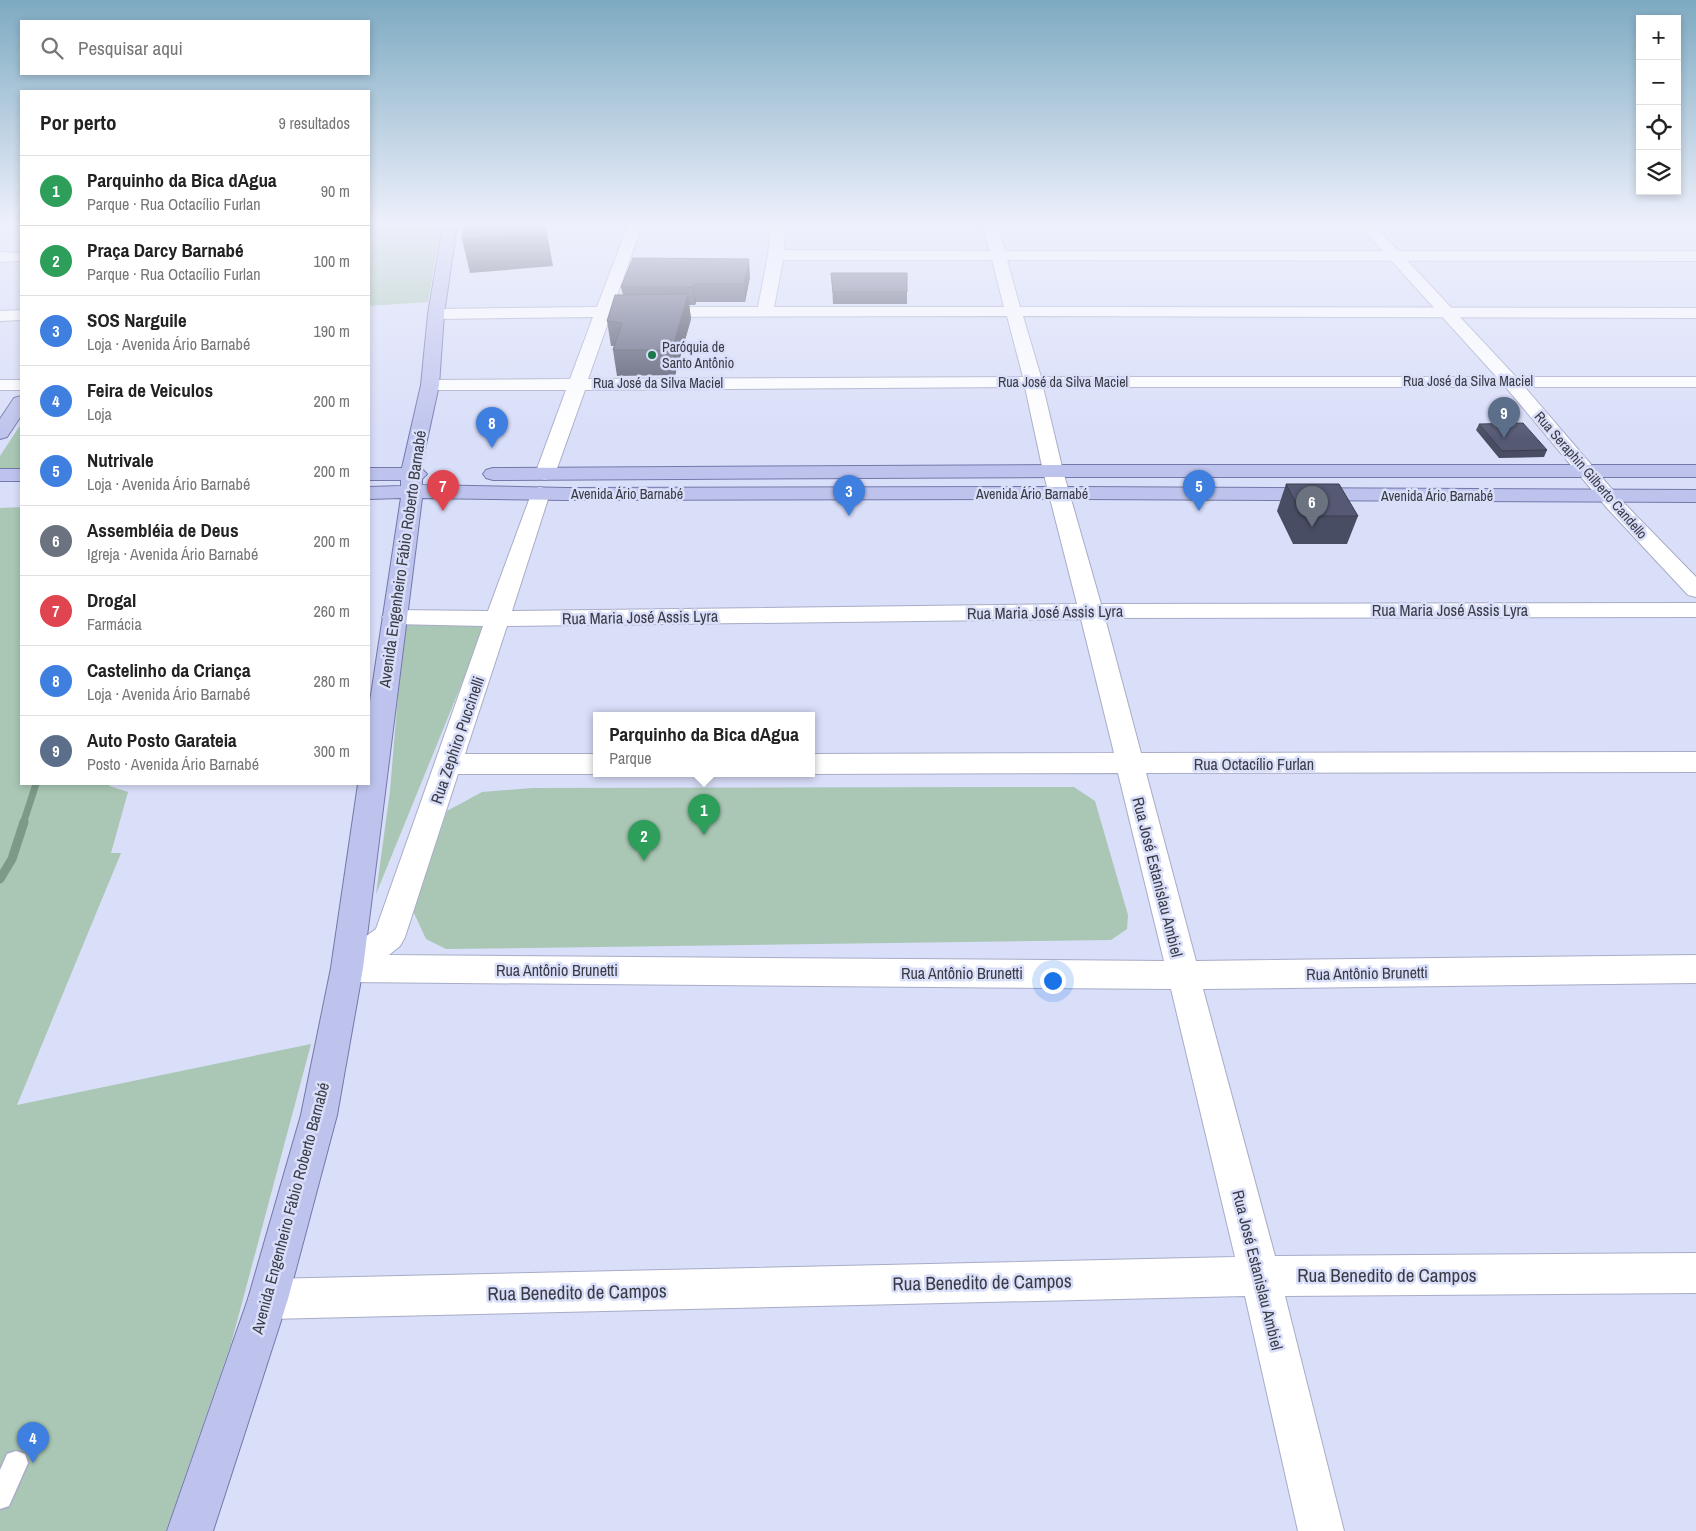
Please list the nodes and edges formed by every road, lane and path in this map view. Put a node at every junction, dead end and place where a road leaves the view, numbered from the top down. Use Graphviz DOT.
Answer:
graph roads {
  1 [pos="439,296"];
  2 [pos="610,296"];
  3 [pos="769,296"];
  4 [pos="1010,296"];
  5 [pos="1431,296"];
  6 [pos="1445,311"];
  7 [pos="604,312"];
  8 [pos="1014,312"];
  9 [pos="766,313"];
  10 [pos="1696,313"];
  11 [pos="436,314"];
  12 [pos="20,315"];
  13 [pos="0,316"];
  14 [pos="1510,381"];
  15 [pos="1033,382"];
  16 [pos="1696,382"];
  17 [pos="578,384"];
  18 [pos="0,385"];
  19 [pos="20,385"];
  20 [pos="430,386"];
  21 [pos="20,403"];
  22 [pos="0,433"];
  23 [pos="1053,471"];
  24 [pos="1696,471"];
  25 [pos="1587,472"];
  26 [pos="370,474"];
  27 [pos="0,475"];
  28 [pos="20,476"];
  29 [pos="412,483"];
  30 [pos="542,484"];
  31 [pos="370,493"];
  32 [pos="1059,493"];
  33 [pos="1608,496"];
  34 [pos="1696,496"];
  35 [pos="1696,590"];
  36 [pos="1696,610"];
  37 [pos="1091,611"];
  38 [pos="394,617"];
  39 [pos="498,619"];
  40 [pos="1696,762"];
  41 [pos="449,764"];
  42 [pos="593,764"];
  43 [pos="815,764"];
  44 [pos="1129,764"];
  45 [pos="347,968"];
  46 [pos="1696,969"];
  47 [pos="1183,975"];
  48 [pos="1696,1273"];
  49 [pos="1260,1276"];
  50 [pos="268,1299"];
  51 [pos="16,1463"];
  52 [pos="0,1497"];
  53 [pos="190,1531"];
  54 [pos="1321,1531"];
  1 -- 11 [label="main road, Avenida Engenheiro Fábio Roberto Barnabé"];
  2 -- 7 [label="street, Rua Zephiro Puccinelli"];
  3 -- 9 [label="street"];
  4 -- 8 [label="street, Rua José Estanislau Ambiel"];
  5 -- 6 [label="street, Rua Seraphin Gilberto Candello"];
  6 -- 8 [label="street"];
  6 -- 10 [label="street"];
  6 -- 14 [label="street, Rua Seraphin Gilberto Candello"];
  7 -- 9 [label="street"];
  7 -- 11 [label="street"];
  7 -- 17 [label="street, Rua Zephiro Puccinelli"];
  8 -- 9 [label="street"];
  8 -- 15 [label="street, Rua José Estanislau Ambiel"];
  11 -- 20 [label="main road, Avenida Engenheiro Fábio Roberto Barnabé"];
  12 -- 13 [label="street"];
  14 -- 15 [label="street, Rua José da Silva Maciel"];
  14 -- 16 [label="street, Rua José da Silva Maciel"];
  14 -- 25 [label="street, Rua Seraphin Gilberto Candello"];
  15 -- 17 [label="street, Rua José da Silva Maciel"];
  15 -- 23 [label="street, Rua José Estanislau Ambiel"];
  17 -- 20 [label="street, Rua José da Silva Maciel"];
  17 -- 30 [label="street, Rua Zephiro Puccinelli"];
  18 -- 19 [label="street"];
  20 -- 29 [label="main road, Avenida Engenheiro Fábio Roberto Barnabé"];
  21 -- 22 [label="main road"];
  23 -- 25 [label="main road, Avenida Ário Barnabé"];
  23 -- 30 [label="main road, Avenida Ário Barnabé"];
  23 -- 32 [label="street, Rua José Estanislau Ambiel"];
  24 -- 25 [label="main road, Avenida Ário Barnabé"];
  25 -- 33 [label="street, Rua Seraphin Gilberto Candello"];
  26 -- 29 [label="main road, Avenida Ário Barnabé"];
  27 -- 28 [label="main road"];
  29 -- 30 [label="main road, Avenida Ário Barnabé"];
  29 -- 31 [label="main road, Avenida Ário Barnabé"];
  29 -- 38 [label="main road, Avenida Engenheiro Fábio Roberto Barnabé"];
  30 -- 32 [label="main road, Avenida Ário Barnabé"];
  30 -- 39 [label="street, Rua Zephiro Puccinelli"];
  32 -- 33 [label="main road, Avenida Ário Barnabé"];
  32 -- 37 [label="street, Rua José Estanislau Ambiel"];
  33 -- 34 [label="main road, Avenida Ário Barnabé"];
  33 -- 35 [label="street, Rua Seraphin Gilberto Candello"];
  36 -- 37 [label="street, Rua Maria José Assis Lyra"];
  37 -- 39 [label="street, Rua Maria José Assis Lyra"];
  37 -- 44 [label="street, Rua José Estanislau Ambiel"];
  38 -- 39 [label="street, Rua Maria José Assis Lyra"];
  38 -- 45 [label="main road, Avenida Engenheiro Fábio Roberto Barnabé"];
  39 -- 41 [label="street, Rua Zephiro Puccinelli"];
  40 -- 44 [label="street, Rua Octacílio Furlan"];
  41 -- 42 [label="street"];
  41 -- 45 [label="street, Rua Zephiro Puccinelli"];
  43 -- 44 [label="street, Rua Octacílio Furlan"];
  44 -- 47 [label="street, Rua José Estanislau Ambiel"];
  45 -- 47 [label="street, Rua Antônio Brunetti"];
  45 -- 50 [label="main road, Avenida Engenheiro Fábio Roberto Barnabé"];
  46 -- 47 [label="street, Rua Antônio Brunetti"];
  47 -- 49 [label="street, Rua José Estanislau Ambiel"];
  48 -- 49 [label="street, Rua Benedito de Campos"];
  49 -- 50 [label="street, Rua Benedito de Campos"];
  49 -- 54 [label="street, Rua José Estanislau Ambiel"];
  50 -- 53 [label="main road, Avenida Engenheiro Fábio Roberto Barnabé"];
  51 -- 52 [label="lane"];
}
